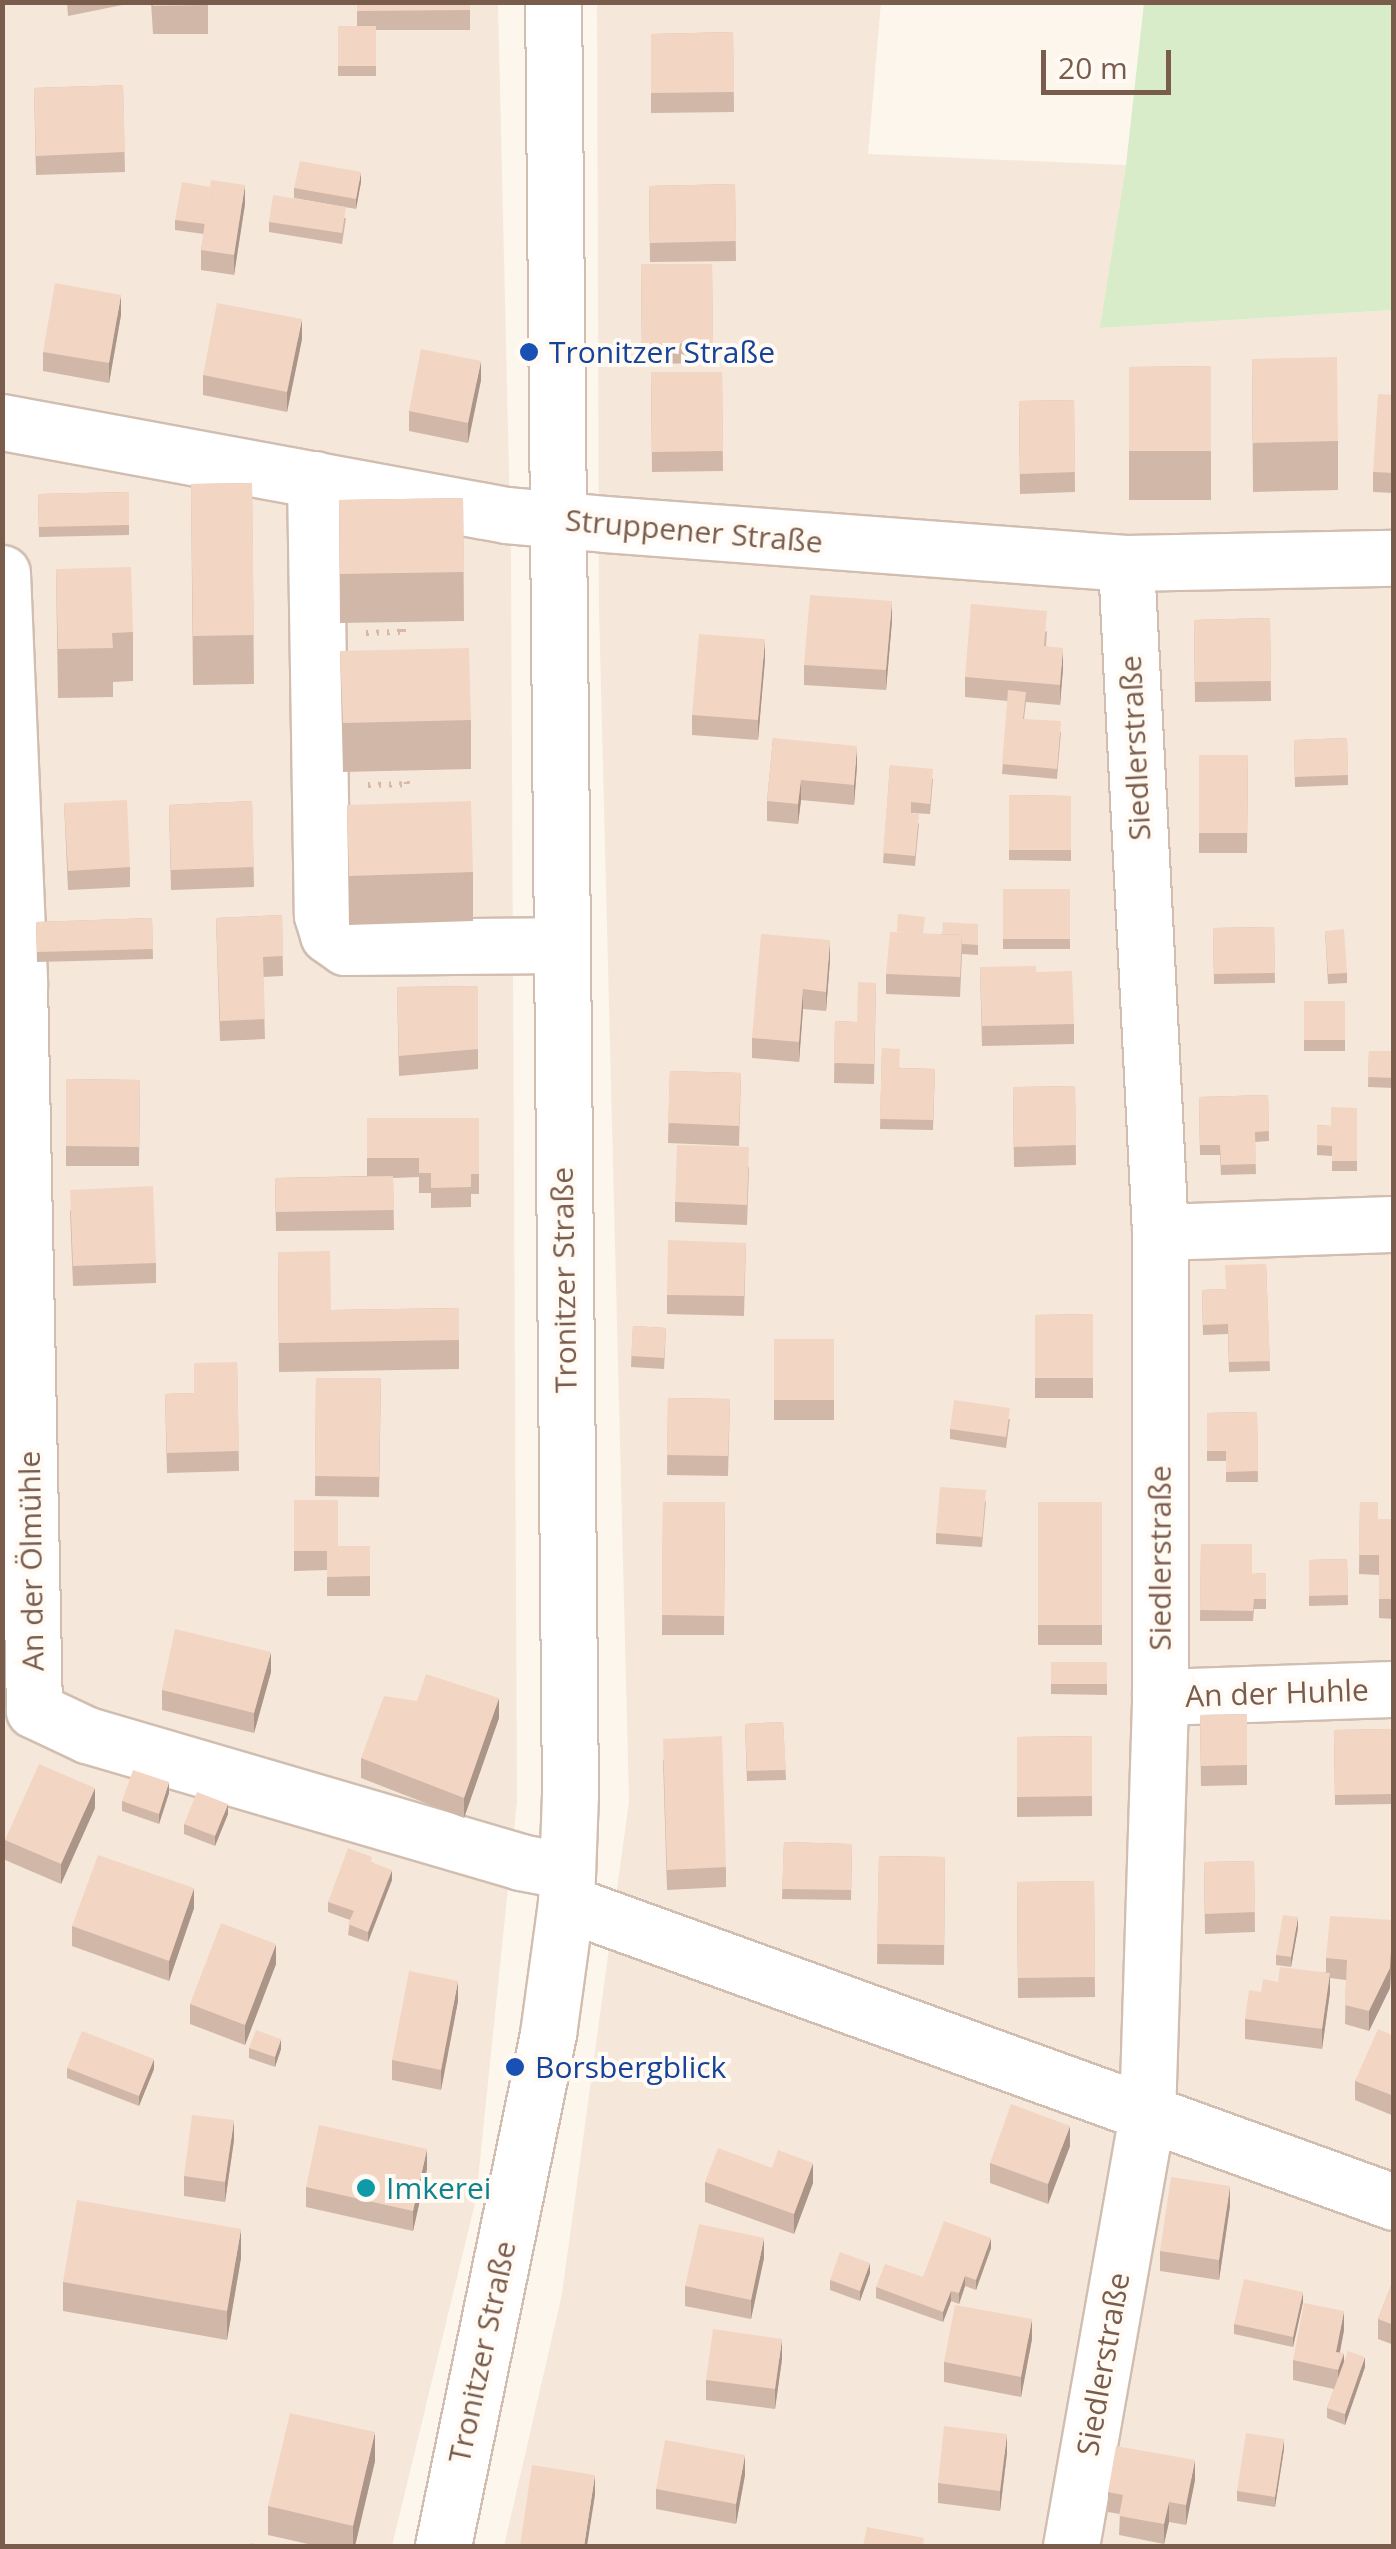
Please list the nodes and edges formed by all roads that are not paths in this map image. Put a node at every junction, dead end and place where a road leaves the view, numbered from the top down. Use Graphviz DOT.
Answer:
graph roads {
  1 [pos="553,2"];
  2 [pos="2,422"];
  3 [pos="315,479"];
  4 [pos="557,520"];
  5 [pos="1394,558"];
  6 [pos="1126,563"];
  7 [pos="2,573"];
  8 [pos="561,945"];
  9 [pos="1394,1224"];
  10 [pos="1160,1232"];
  11 [pos="1394,1689"];
  12 [pos="1160,1696"];
  13 [pos="566,1887"];
  14 [pos="1147,2116"];
  15 [pos="1394,2202"];
  16 [pos="443,2546"];
  17 [pos="1071,2546"];
  1 -- 4 [label="street, Tronitzer Straße"];
  2 -- 3 [label="street, Struppener Straße"];
  3 -- 4 [label="street, Struppener Straße"];
  3 -- 8 [label="street"];
  4 -- 6 [label="street, Struppener Straße"];
  4 -- 8 [label="street, Tronitzer Straße"];
  5 -- 6 [label="street, Struppener Straße"];
  6 -- 10 [label="street, Siedlerstraße"];
  7 -- 13 [label="street, An der Ölmühle"];
  8 -- 13 [label="street, Tronitzer Straße"];
  9 -- 10 [label="street"];
  10 -- 12 [label="street, Siedlerstraße"];
  11 -- 12 [label="street, An der Huhle"];
  12 -- 14 [label="street, Siedlerstraße"];
  13 -- 14 [label="street"];
  13 -- 16 [label="street, Tronitzer Straße"];
  14 -- 15 [label="street"];
  14 -- 17 [label="street, Siedlerstraße"];
}
